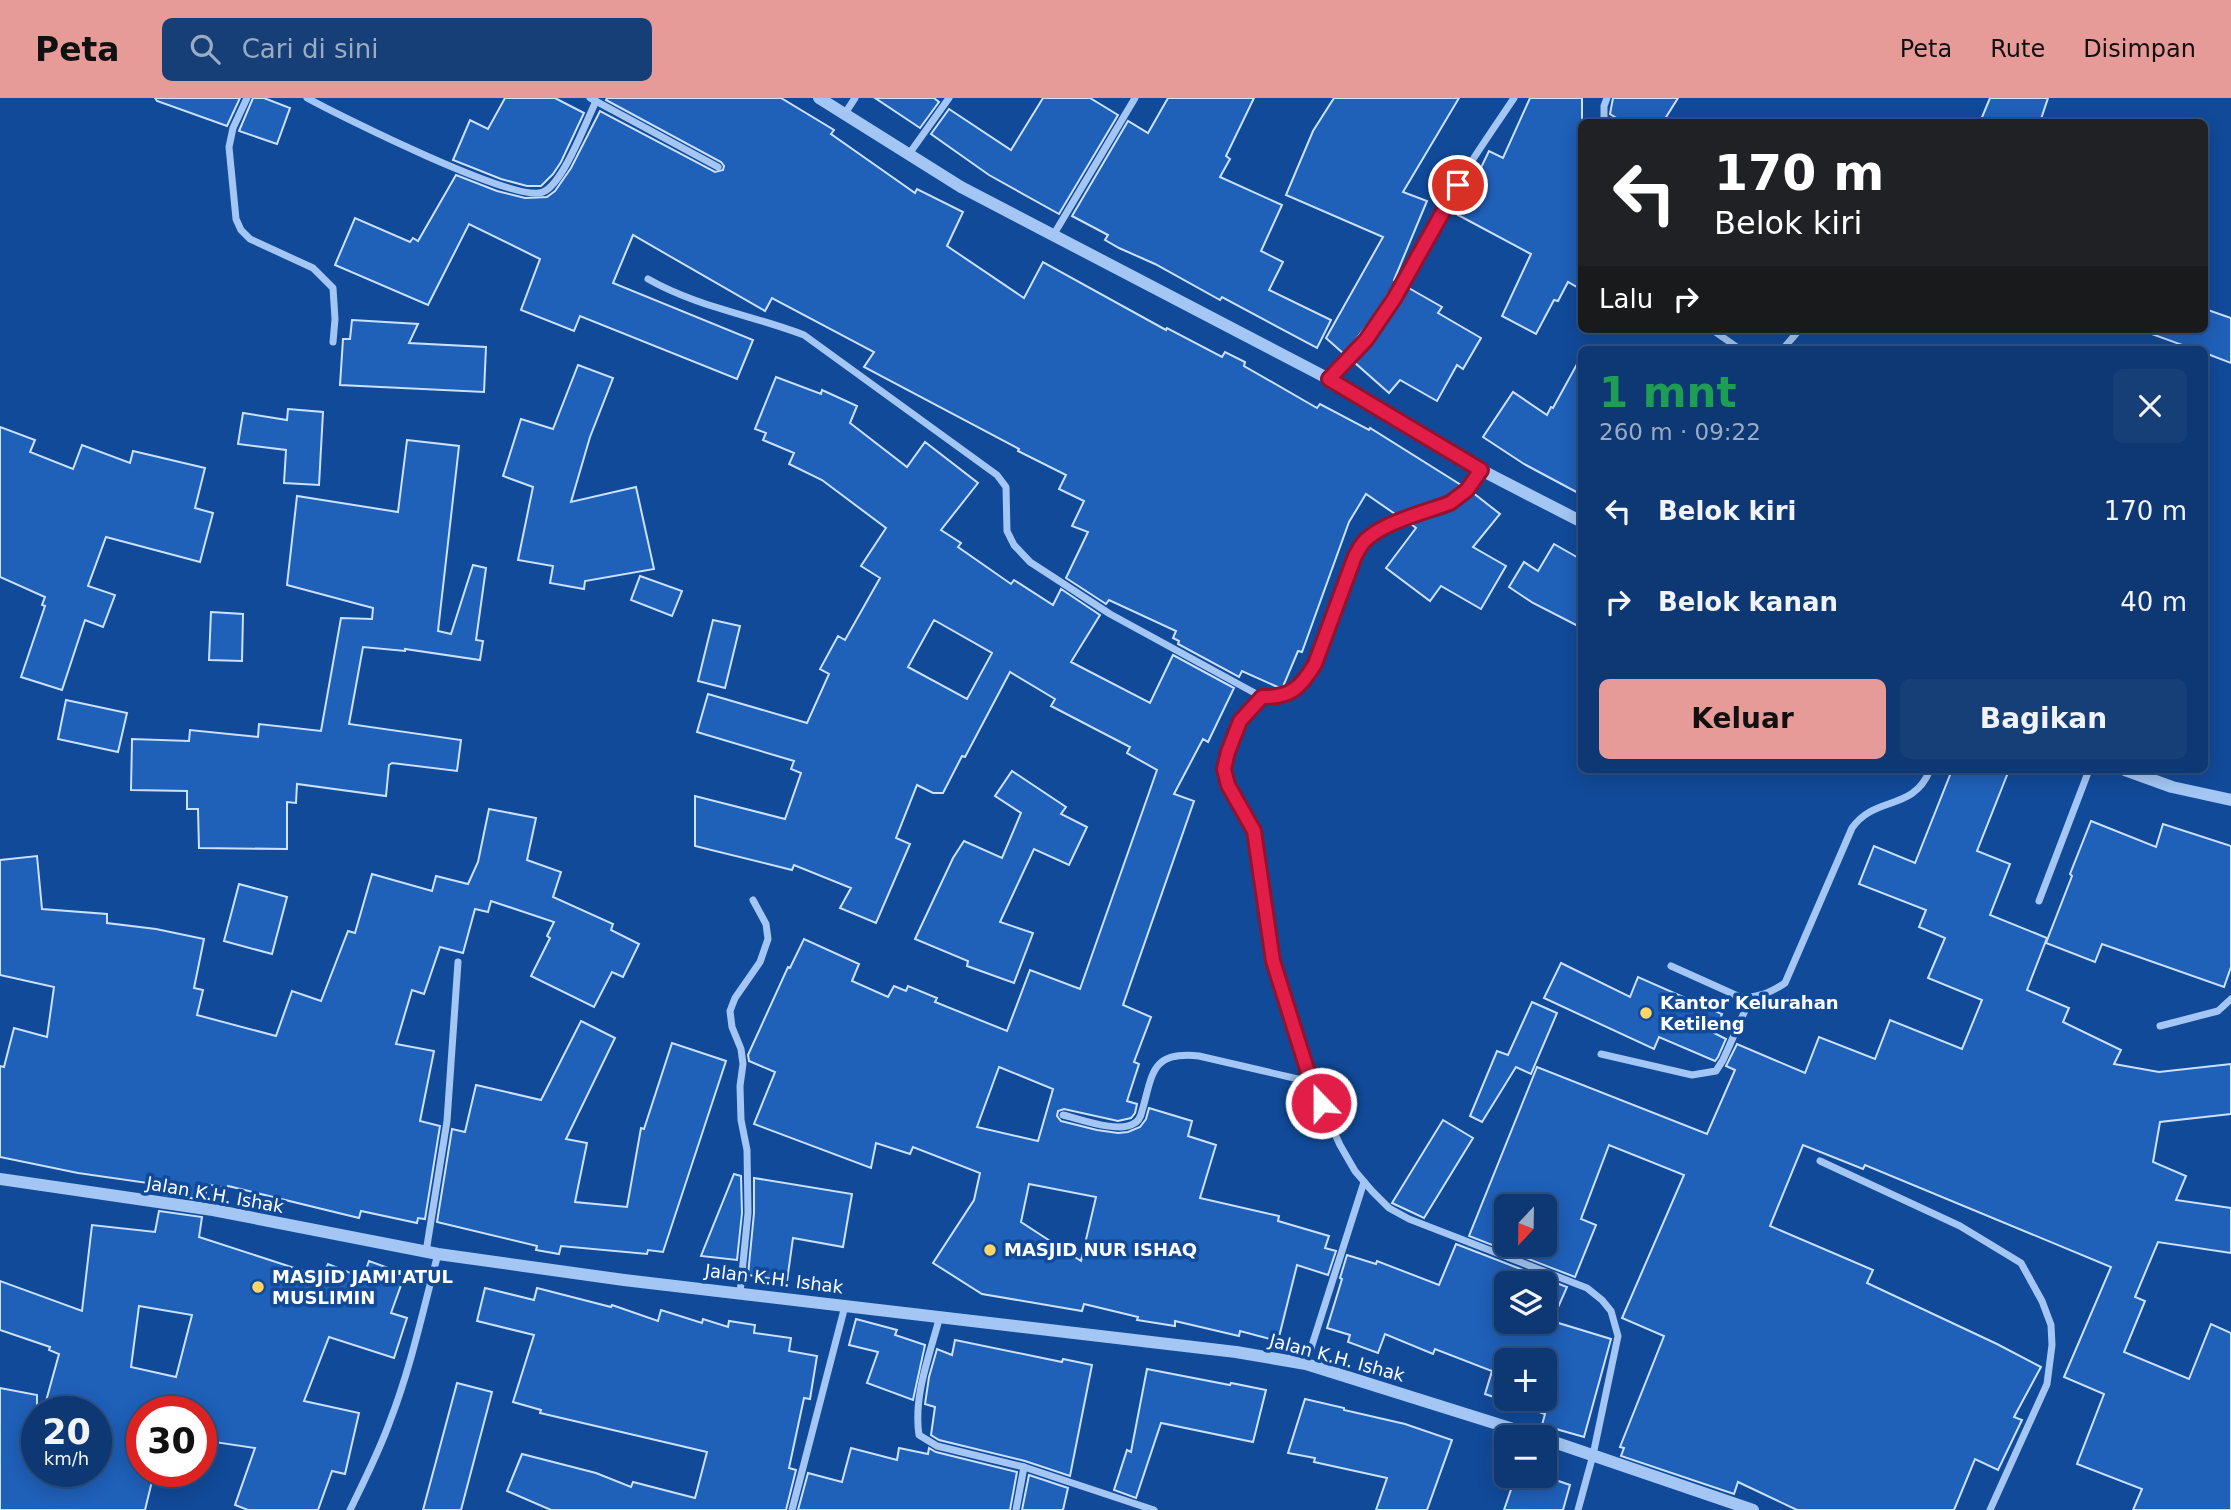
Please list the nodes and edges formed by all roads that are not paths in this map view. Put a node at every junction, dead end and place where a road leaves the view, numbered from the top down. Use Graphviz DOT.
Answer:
graph roads {
  1 [pos="247,98"];
  2 [pos="307,98"];
  3 [pos="819,98"];
  4 [pos="855,98"];
  5 [pos="949,98"];
  6 [pos="1134,98"];
  7 [pos="1514,98"];
  8 [pos="1607,98"];
  9 [pos="593,100"];
  10 [pos="844,115"];
  11 [pos="1604,119"];
  12 [pos="909,154"];
  13 [pos="718,167"];
  14 [pos="1054,234"];
  15 [pos="648,279"];
  16 [pos="1717,333"];
  17 [pos="333,342"];
  18 [pos="1735,346"];
  19 [pos="1329,379"];
  20 [pos="1481,470"];
  21 [pos="1578,520"];
  22 [pos="1262,697"];
  23 [pos="1928,773"];
  24 [pos="2088,773"];
  25 [pos="2131,773"];
  26 [pos="2231,800"];
  27 [pos="753,900"];
  28 [pos="2039,901"];
  29 [pos="458,962"];
  30 [pos="1671,966"];
  31 [pos="1751,997"];
  32 [pos="2231,999"];
  33 [pos="2160,1026"];
  34 [pos="1601,1054"];
  35 [pos="1311,1082"];
  36 [pos="1063,1115"];
  37 [pos="1820,1161"];
  38 [pos="0,1178"];
  39 [pos="1364,1182"];
  40 [pos="432,1253"];
  41 [pos="740,1293"];
  42 [pos="845,1305"];
  43 [pos="940,1316"];
  44 [pos="1306,1364"];
  45 [pos="1501,1425"];
  46 [pos="1557,1443"];
  47 [pos="1593,1455"];
  48 [pos="1024,1467"];
  49 [pos="350,1510"];
  50 [pos="792,1510"];
  51 [pos="1016,1510"];
  52 [pos="1154,1510"];
  53 [pos="1578,1510"];
  54 [pos="1753,1510"];
  55 [pos="1990,1510"];
  1 -- 17 [label="street"];
  2 -- 9 [label="street"];
  3 -- 10 [label="street"];
  4 -- 10 [label="street"];
  5 -- 12 [label="street"];
  6 -- 14 [label="street"];
  7 -- 19 [label="street"];
  8 -- 11 [label="street"];
  9 -- 13 [label="street"];
  10 -- 12 [label="street"];
  12 -- 14 [label="street"];
  14 -- 19 [label="street"];
  15 -- 22 [label="street"];
  16 -- 18 [label="street"];
  19 -- 20 [label="street"];
  20 -- 21 [label="street"];
  20 -- 22 [label="street"];
  22 -- 35 [label="street"];
  23 -- 31 [label="street"];
  24 -- 28 [label="street"];
  25 -- 26 [label="street"];
  27 -- 41 [label="street"];
  29 -- 40 [label="street"];
  30 -- 31 [label="street"];
  31 -- 34 [label="street"];
  32 -- 33 [label="street"];
  35 -- 36 [label="street"];
  35 -- 39 [label="street"];
  37 -- 55 [label="street"];
  38 -- 40 [label="street, Jalan K.H. Ishak"];
  39 -- 44 [label="street"];
  39 -- 47 [label="street"];
  40 -- 41 [label="street, Jalan K.H. Ishak"];
  40 -- 49 [label="street"];
  41 -- 42 [label="street, Jalan K.H. Ishak"];
  42 -- 43 [label="street, Jalan K.H. Ishak"];
  42 -- 50 [label="street"];
  43 -- 44 [label="street, Jalan K.H. Ishak"];
  43 -- 48 [label="street"];
  44 -- 45 [label="street, Jalan K.H. Ishak"];
  46 -- 47 [label="street"];
  47 -- 53 [label="street"];
  47 -- 54 [label="street"];
  48 -- 51 [label="street"];
  48 -- 52 [label="street"];
}
